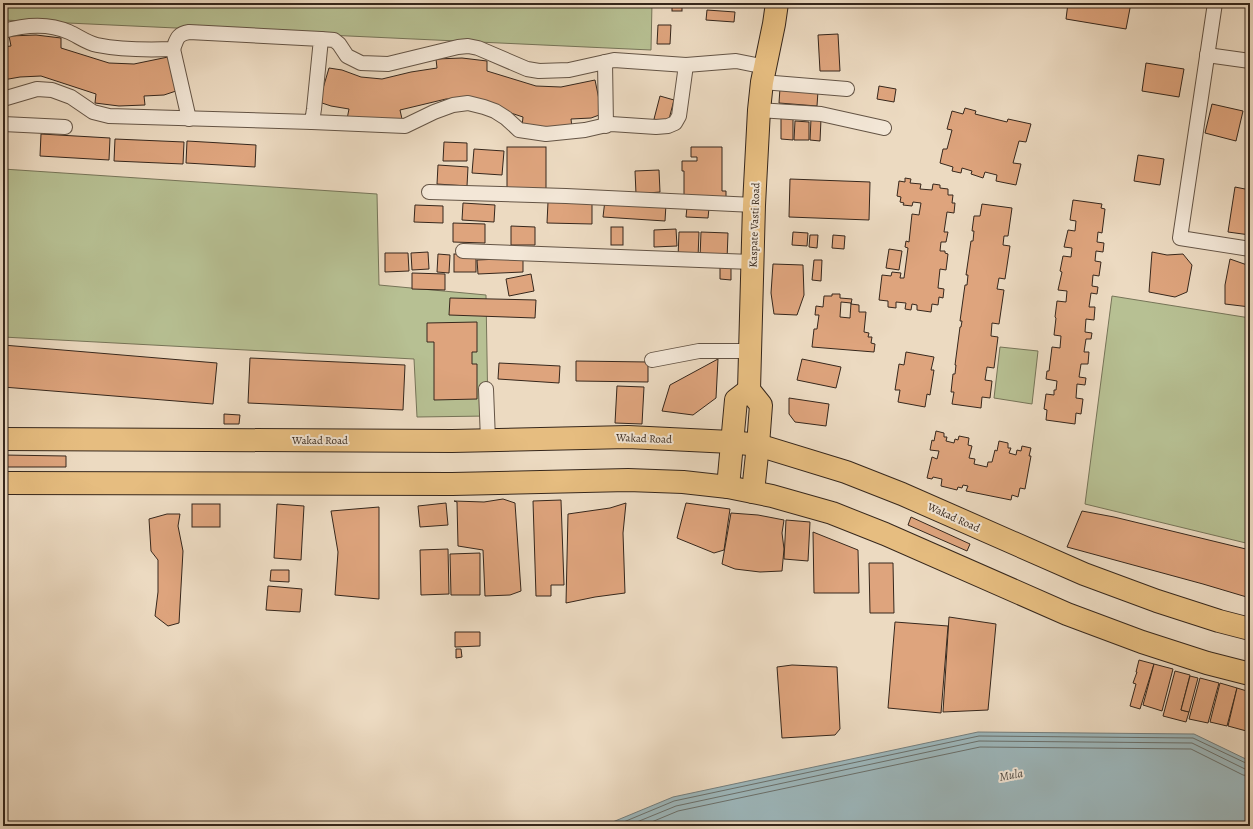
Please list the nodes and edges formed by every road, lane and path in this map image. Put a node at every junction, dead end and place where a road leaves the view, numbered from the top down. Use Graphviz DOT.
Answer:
graph roads {
  1 [pos="777,3"];
  2 [pos="1215,3"];
  3 [pos="3,31"];
  4 [pos="322,39"];
  5 [pos="173,50"];
  6 [pos="1207,54"];
  7 [pos="1250,61"];
  8 [pos="605,62"];
  9 [pos="686,65"];
  10 [pos="764,75"];
  11 [pos="846,89"];
  12 [pos="3,99"];
  13 [pos="759,110"];
  14 [pos="189,119"];
  15 [pos="312,122"];
  16 [pos="3,124"];
  17 [pos="606,126"];
  18 [pos="65,127"];
  19 [pos="884,128"];
  20 [pos="429,192"];
  21 [pos="754,205"];
  22 [pos="1250,249"];
  23 [pos="463,251"];
  24 [pos="752,262"];
  25 [pos="750,351"];
  26 [pos="652,360"];
  27 [pos="486,389"];
  28 [pos="749,390"];
  29 [pos="3,439"];
  30 [pos="488,440"];
  31 [pos="731,442"];
  32 [pos="758,445"];
  33 [pos="3,483"];
  34 [pos="728,487"];
  35 [pos="753,492"];
  36 [pos="1250,629"];
  37 [pos="1250,674"];
  1 -- 10 [label="main road, Kaspate Vasti Road"];
  2 -- 6 [label="street"];
  3 -- 5 [label="street"];
  4 -- 5 [label="street"];
  4 -- 8 [label="street"];
  4 -- 15 [label="street"];
  5 -- 14 [label="street"];
  6 -- 7 [label="street"];
  6 -- 22 [label="street"];
  8 -- 9 [label="street"];
  8 -- 17 [label="street"];
  9 -- 10 [label="street"];
  9 -- 17 [label="street"];
  10 -- 11 [label="street"];
  10 -- 13 [label="main road, Kaspate Vasti Road"];
  12 -- 14 [label="street"];
  13 -- 19 [label="street"];
  13 -- 21 [label="main road, Kaspate Vasti Road"];
  14 -- 15 [label="street"];
  15 -- 17 [label="street"];
  16 -- 18 [label="street"];
  20 -- 21 [label="street"];
  21 -- 24 [label="main road, Kaspate Vasti Road"];
  23 -- 24 [label="street"];
  24 -- 25 [label="main road, Kaspate Vasti Road"];
  25 -- 26 [label="street"];
  25 -- 28 [label="main road, Kaspate Vasti Road"];
  27 -- 30 [label="street"];
  28 -- 31 [label="main road"];
  28 -- 32 [label="main road"];
  29 -- 30 [label="main road, Wakad Road"];
  30 -- 31 [label="main road, Wakad Road"];
  31 -- 32 [label="main road, Wakad Road"];
  31 -- 34 [label="main road"];
  32 -- 35 [label="main road"];
  32 -- 36 [label="main road, Wakad Road"];
  33 -- 34 [label="main road"];
  34 -- 35 [label="main road"];
  35 -- 37 [label="main road"];
}
